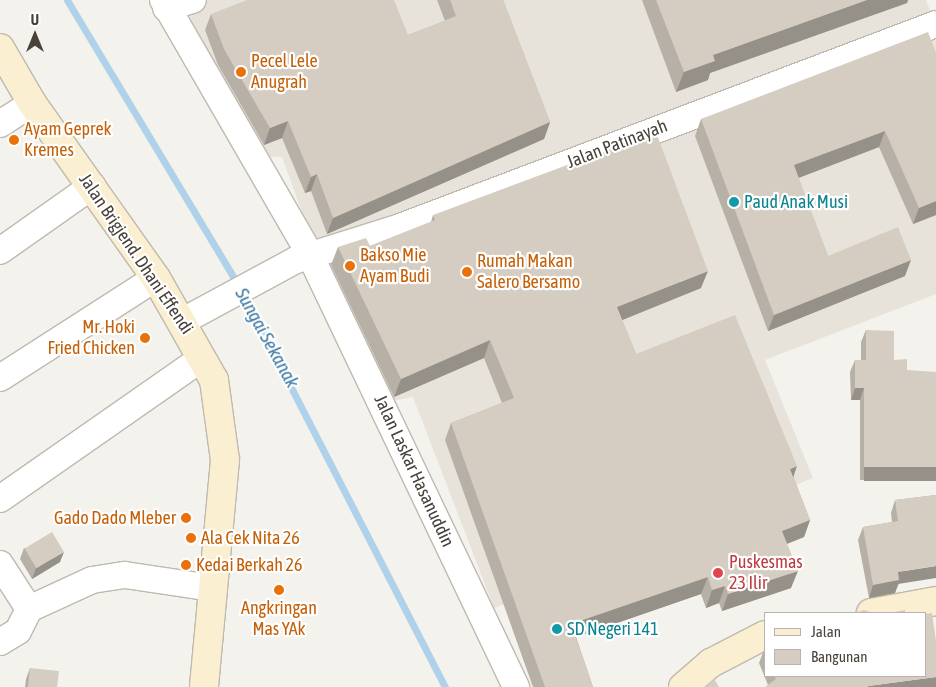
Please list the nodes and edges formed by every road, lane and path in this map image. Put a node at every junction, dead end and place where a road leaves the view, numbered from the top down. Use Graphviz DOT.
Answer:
graph roads {
  1 [pos="193,0"];
  2 [pos="164,4"];
  3 [pos="936,24"];
  4 [pos="0,48"];
  5 [pos="32,103"];
  6 [pos="0,124"];
  7 [pos="92,186"];
  8 [pos="0,251"];
  9 [pos="303,258"];
  10 [pos="156,278"];
  11 [pos="183,321"];
  12 [pos="202,358"];
  13 [pos="0,378"];
  14 [pos="0,499"];
  15 [pos="0,564"];
  16 [pos="212,588"];
  17 [pos="936,601"];
  18 [pos="29,609"];
  19 [pos="876,612"];
  20 [pos="764,636"];
  21 [pos="0,642"];
  22 [pos="204,687"];
  23 [pos="516,687"];
  24 [pos="683,687"];
  1 -- 2 [label="street"];
  2 -- 9 [label="street, Jalan Laskar Hasanuddin"];
  3 -- 9 [label="street, Jalan Patinayah"];
  4 -- 5 [label="street, Jalan Brigjend. Dhani Effendi"];
  5 -- 6 [label="street"];
  5 -- 7 [label="street, Jalan Brigjend. Dhani Effendi"];
  7 -- 8 [label="street"];
  7 -- 10 [label="street, Jalan Brigjend. Dhani Effendi"];
  9 -- 11 [label="street, Jalan Patinayah"];
  9 -- 23 [label="street, Jalan Laskar Hasanuddin"];
  10 -- 11 [label="street, Jalan Brigjend. Dhani Effendi"];
  10 -- 13 [label="street"];
  11 -- 12 [label="street, Jalan Brigjend. Dhani Effendi"];
  12 -- 14 [label="street"];
  12 -- 16 [label="street, Jalan Brigjend. Dhani Effendi"];
  15 -- 18 [label="street"];
  16 -- 18 [label="street"];
  16 -- 22 [label="street, Jalan Brigjend. Dhani Effendi"];
  17 -- 19 [label="street"];
  18 -- 21 [label="street"];
  20 -- 24 [label="street"];
}
